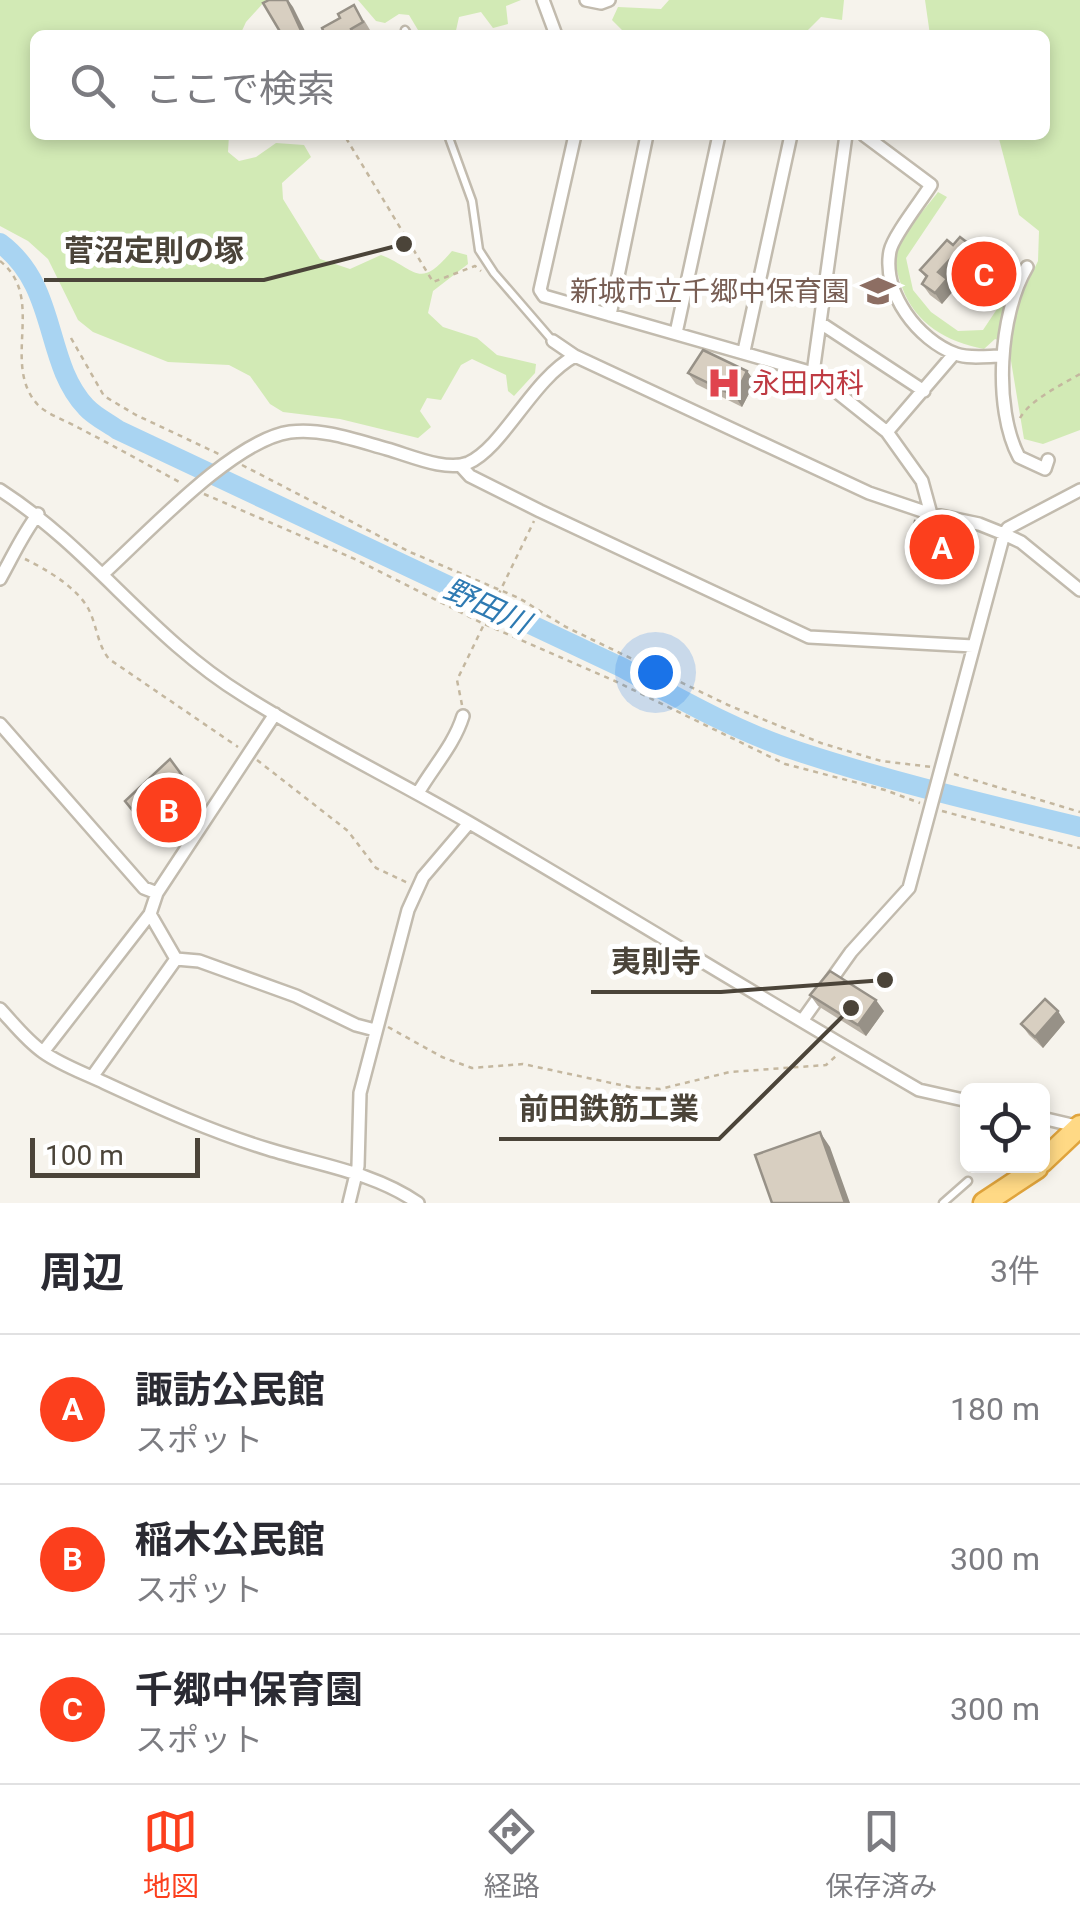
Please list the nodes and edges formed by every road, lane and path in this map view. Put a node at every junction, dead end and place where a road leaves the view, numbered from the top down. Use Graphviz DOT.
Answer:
graph roads {
  1 [pos="543,0"];
  2 [pos="586,0"];
  3 [pos="609,0"];
  4 [pos="554,30"];
  5 [pos="347,140"];
  6 [pos="450,140"];
  7 [pos="574,140"];
  8 [pos="646,140"];
  9 [pos="718,140"];
  10 [pos="790,140"];
  11 [pos="845,140"];
  12 [pos="871,140"];
  13 [pos="0,261"];
  14 [pos="1026,267"];
  15 [pos="489,278"];
  16 [pos="610,315"];
  17 [pos="822,324"];
  18 [pos="676,332"];
  19 [pos="71,338"];
  20 [pos="553,341"];
  21 [pos="744,350"];
  22 [pos="954,354"];
  23 [pos="575,356"];
  24 [pos="1002,356"];
  25 [pos="814,372"];
  26 [pos="1080,374"];
  27 [pos="924,391"];
  28 [pos="887,432"];
  29 [pos="1012,433"];
  30 [pos="1048,460"];
  31 [pos="231,462"];
  32 [pos="460,465"];
  33 [pos="198,487"];
  34 [pos="0,490"];
  35 [pos="1080,490"];
  36 [pos="540,511"];
  37 [pos="38,514"];
  38 [pos="930,514"];
  39 [pos="1004,534"];
  40 [pos="15,554"];
  41 [pos="104,573"];
  42 [pos="0,579"];
  43 [pos="1080,590"];
  44 [pos="498,593"];
  45 [pos="484,624"];
  46 [pos="974,646"];
  47 [pos="275,714"];
  48 [pos="463,716"];
  49 [pos="0,724"];
  50 [pos="248,754"];
  51 [pos="941,774"];
  52 [pos="418,793"];
  53 [pos="933,804"];
  54 [pos="1080,812"];
  55 [pos="469,823"];
  56 [pos="1080,848"];
  57 [pos="417,888"];
  58 [pos="156,893"];
  59 [pos="150,914"];
  60 [pos="176,960"];
  61 [pos="0,1008"];
  62 [pos="802,1022"];
  63 [pos="376,1026"];
  64 [pos="846,1048"];
  65 [pos="43,1052"];
  66 [pos="92,1077"];
  67 [pos="960,1099"];
  68 [pos="1050,1120"];
  69 [pos="1080,1126"];
  70 [pos="1050,1155"];
  71 [pos="1027,1173"];
  72 [pos="1031,1173"];
  73 [pos="357,1174"];
  74 [pos="968,1181"];
  75 [pos="348,1203"];
  76 [pos="418,1203"];
  77 [pos="943,1203"];
  78 [pos="984,1203"];
  79 [pos="1000,1203"];
  1 -- 4 [label="street"];
  2 -- 3 [label="street"];
  5 -- 15 [label="path"];
  6 -- 20 [label="lane"];
  7 -- 16 [label="street"];
  8 -- 16 [label="street"];
  9 -- 18 [label="street"];
  10 -- 21 [label="street"];
  11 -- 17 [label="street"];
  12 -- 22 [label="street"];
  13 -- 33 [label="path"];
  14 -- 24 [label="street"];
  16 -- 18 [label="street"];
  17 -- 25 [label="street"];
  17 -- 27 [label="street"];
  18 -- 21 [label="street"];
  19 -- 31 [label="path"];
  20 -- 23 [label="street"];
  21 -- 25 [label="street"];
  22 -- 24 [label="street"];
  22 -- 27 [label="street"];
  23 -- 32 [label="street"];
  23 -- 38 [label="street"];
  24 -- 29 [label="street"];
  25 -- 28 [label="street"];
  26 -- 29 [label="path"];
  27 -- 28 [label="street"];
  28 -- 38 [label="street"];
  29 -- 30 [label="street"];
  31 -- 32 [label="street"];
  31 -- 33 [label="street"];
  31 -- 44 [label="path"];
  32 -- 36 [label="street"];
  33 -- 41 [label="street"];
  33 -- 45 [label="path"];
  34 -- 37 [label="street"];
  35 -- 39 [label="street"];
  36 -- 44 [label="path"];
  36 -- 46 [label="street"];
  37 -- 40 [label="street"];
  37 -- 41 [label="street"];
  38 -- 39 [label="street"];
  39 -- 43 [label="street"];
  39 -- 46 [label="street"];
  40 -- 42 [label="street"];
  40 -- 50 [label="path"];
  41 -- 47 [label="street"];
  44 -- 45 [label="path"];
  44 -- 51 [label="path"];
  45 -- 48 [label="path"];
  45 -- 53 [label="path"];
  46 -- 51 [label="street"];
  47 -- 50 [label="street"];
  47 -- 52 [label="street"];
  48 -- 52 [label="street"];
  49 -- 58 [label="street"];
  50 -- 57 [label="path"];
  50 -- 58 [label="street"];
  51 -- 53 [label="street"];
  51 -- 54 [label="path"];
  52 -- 55 [label="street"];
  53 -- 56 [label="path"];
  53 -- 62 [label="street"];
  55 -- 57 [label="street"];
  55 -- 62 [label="street"];
  57 -- 63 [label="street"];
  58 -- 59 [label="street"];
  59 -- 60 [label="street"];
  59 -- 65 [label="street"];
  60 -- 63 [label="street"];
  60 -- 66 [label="street"];
  61 -- 65 [label="street"];
  62 -- 64 [label="street"];
  63 -- 64 [label="path"];
  63 -- 73 [label="street"];
  64 -- 67 [label="street"];
  65 -- 66 [label="street"];
  66 -- 73 [label="street"];
  68 -- 69 [label="street"];
  69 -- 70 [label="highway"];
  71 -- 78 [label="highway"];
  72 -- 79 [label="highway"];
  73 -- 75 [label="street"];
  73 -- 76 [label="street"];
  74 -- 77 [label="lane"];
}
